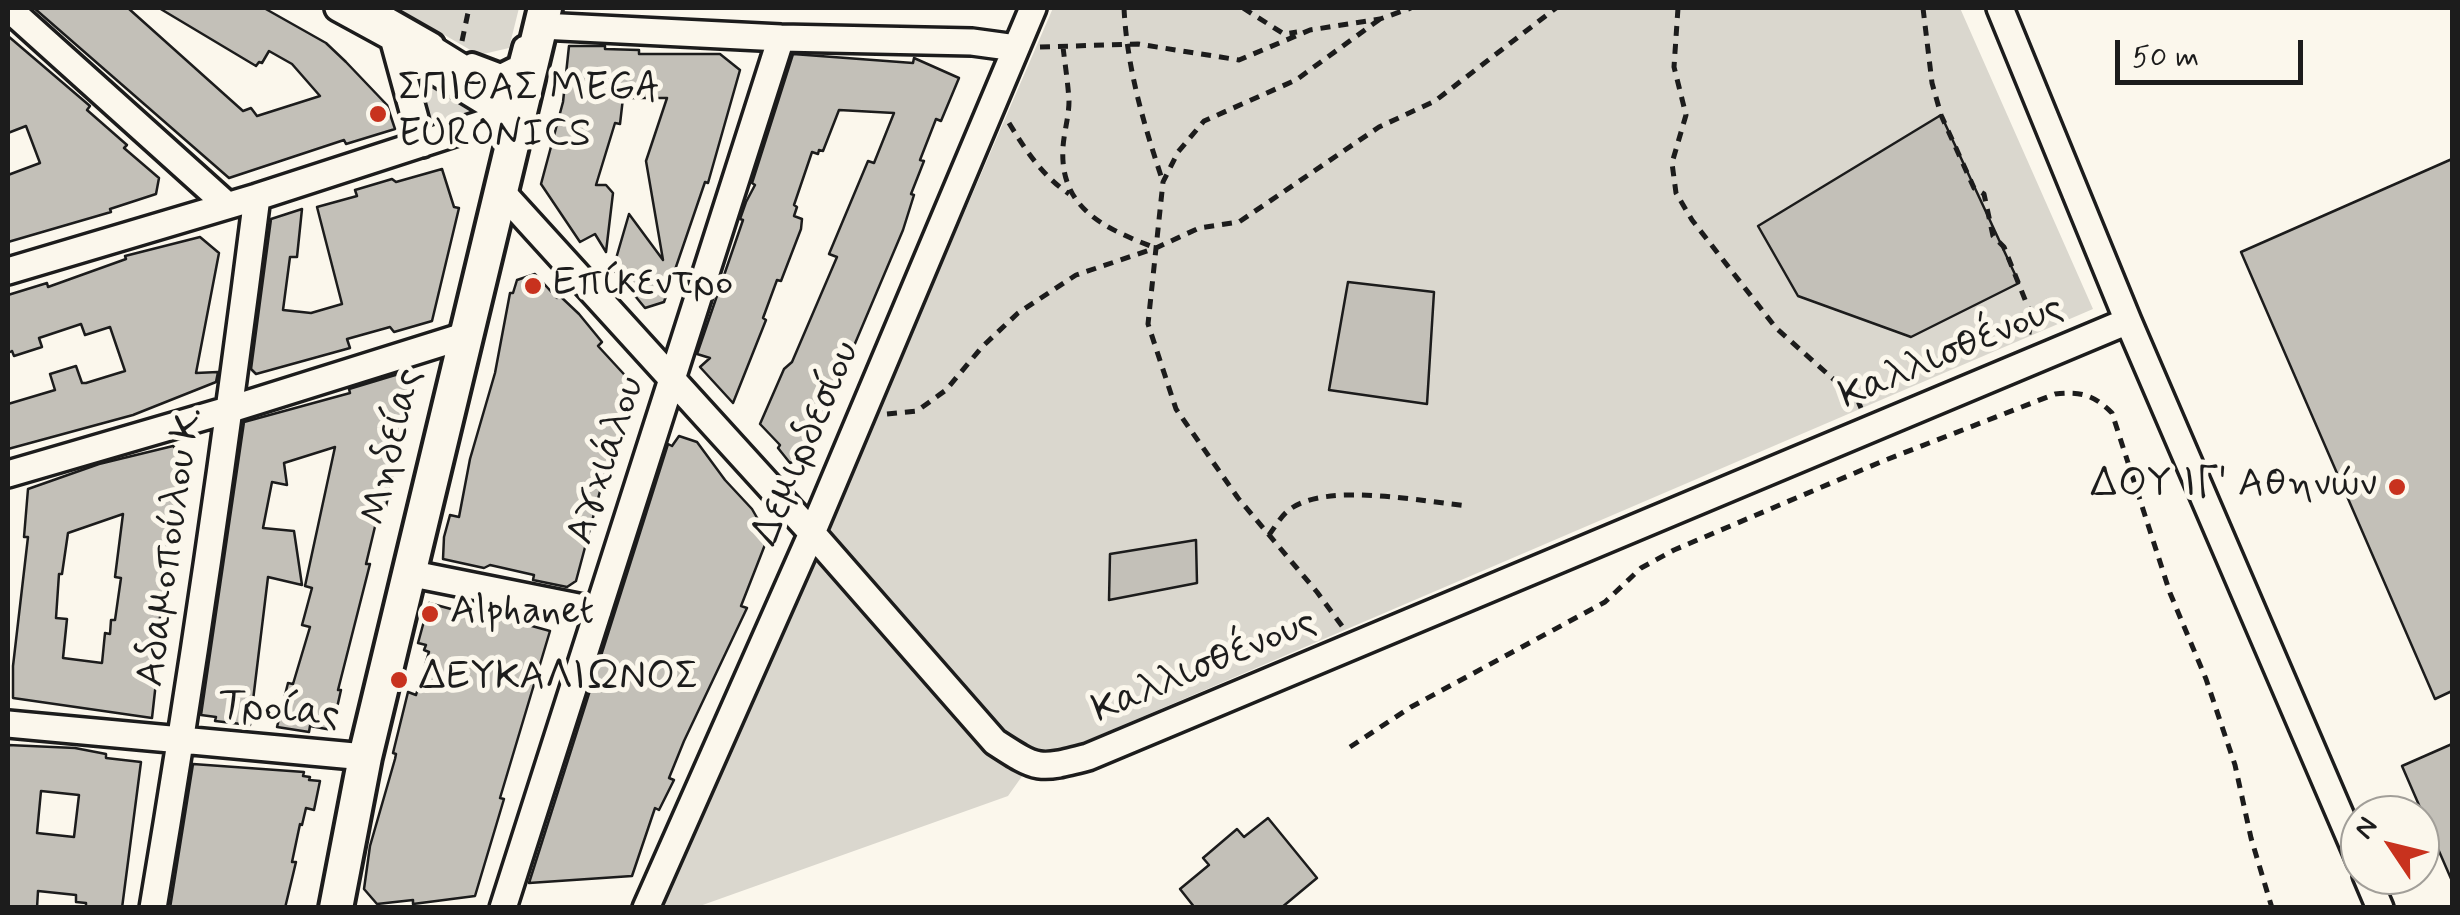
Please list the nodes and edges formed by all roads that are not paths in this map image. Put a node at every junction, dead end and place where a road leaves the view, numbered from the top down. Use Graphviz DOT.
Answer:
graph roads {
  1 [pos="8,8"];
  2 [pos="338,8"];
  3 [pos="370,8"];
  4 [pos="1034,8"];
  5 [pos="2000,8"];
  6 [pos="540,14"];
  7 [pos="394,38"];
  8 [pos="781,38"];
  9 [pos="1016,48"];
  10 [pos="519,112"];
  11 [pos="422,144"];
  12 [pos="500,190"];
  13 [pos="257,197"];
  14 [pos="227,205"];
  15 [pos="8,271"];
  16 [pos="2128,321"];
  17 [pos="464,336"];
  18 [pos="673,383"];
  19 [pos="230,409"];
  20 [pos="8,474"];
  21 [pos="812,533"];
  22 [pos="408,574"];
  23 [pos="598,611"];
  24 [pos="8,724"];
  25 [pos="181,742"];
  26 [pos="365,757"];
  27 [pos="2340,814"];
  28 [pos="152,908"];
  29 [pos="336,908"];
  30 [pos="503,908"];
  31 [pos="646,908"];
  1 -- 14 [label="street"];
  2 -- 7 [label="street"];
  3 -- 6 [label="street"];
  4 -- 9 [label="street, Δεμιρδεσίου"];
  5 -- 16 [label="street"];
  6 -- 8 [label="street"];
  6 -- 10 [label="street, Μηδείας"];
  7 -- 10 [label="street"];
  7 -- 11 [label="street"];
  8 -- 9 [label="street"];
  8 -- 18 [label="street, Αγχιάλου"];
  9 -- 21 [label="street, Δεμιρδεσίου"];
  10 -- 11 [label="street"];
  10 -- 12 [label="street, Μηδείας"];
  11 -- 13 [label="street"];
  12 -- 17 [label="street, Μηδείας"];
  12 -- 18 [label="street, Καλλισθένους"];
  13 -- 14 [label="street"];
  13 -- 19 [label="street, Αδαμοπούλου Κ."];
  14 -- 15 [label="street"];
  16 -- 21 [label="street, Καλλισθένους"];
  16 -- 27 [label="street"];
  17 -- 19 [label="street"];
  17 -- 22 [label="street, Μηδείας"];
  18 -- 21 [label="street, Καλλισθένους"];
  18 -- 23 [label="street, Αγχιάλου"];
  19 -- 20 [label="street"];
  19 -- 25 [label="street, Αδαμοπούλου Κ."];
  21 -- 31 [label="street, Δεμιρδεσίου"];
  22 -- 23 [label="street"];
  22 -- 26 [label="street, Μηδείας"];
  23 -- 30 [label="street, Αγχιάλου"];
  24 -- 25 [label="street, Τροίας"];
  25 -- 26 [label="street, Τροίας"];
  25 -- 28 [label="street, Αδαμοπούλου Κ."];
  26 -- 29 [label="street, Μηδείας"];
}
